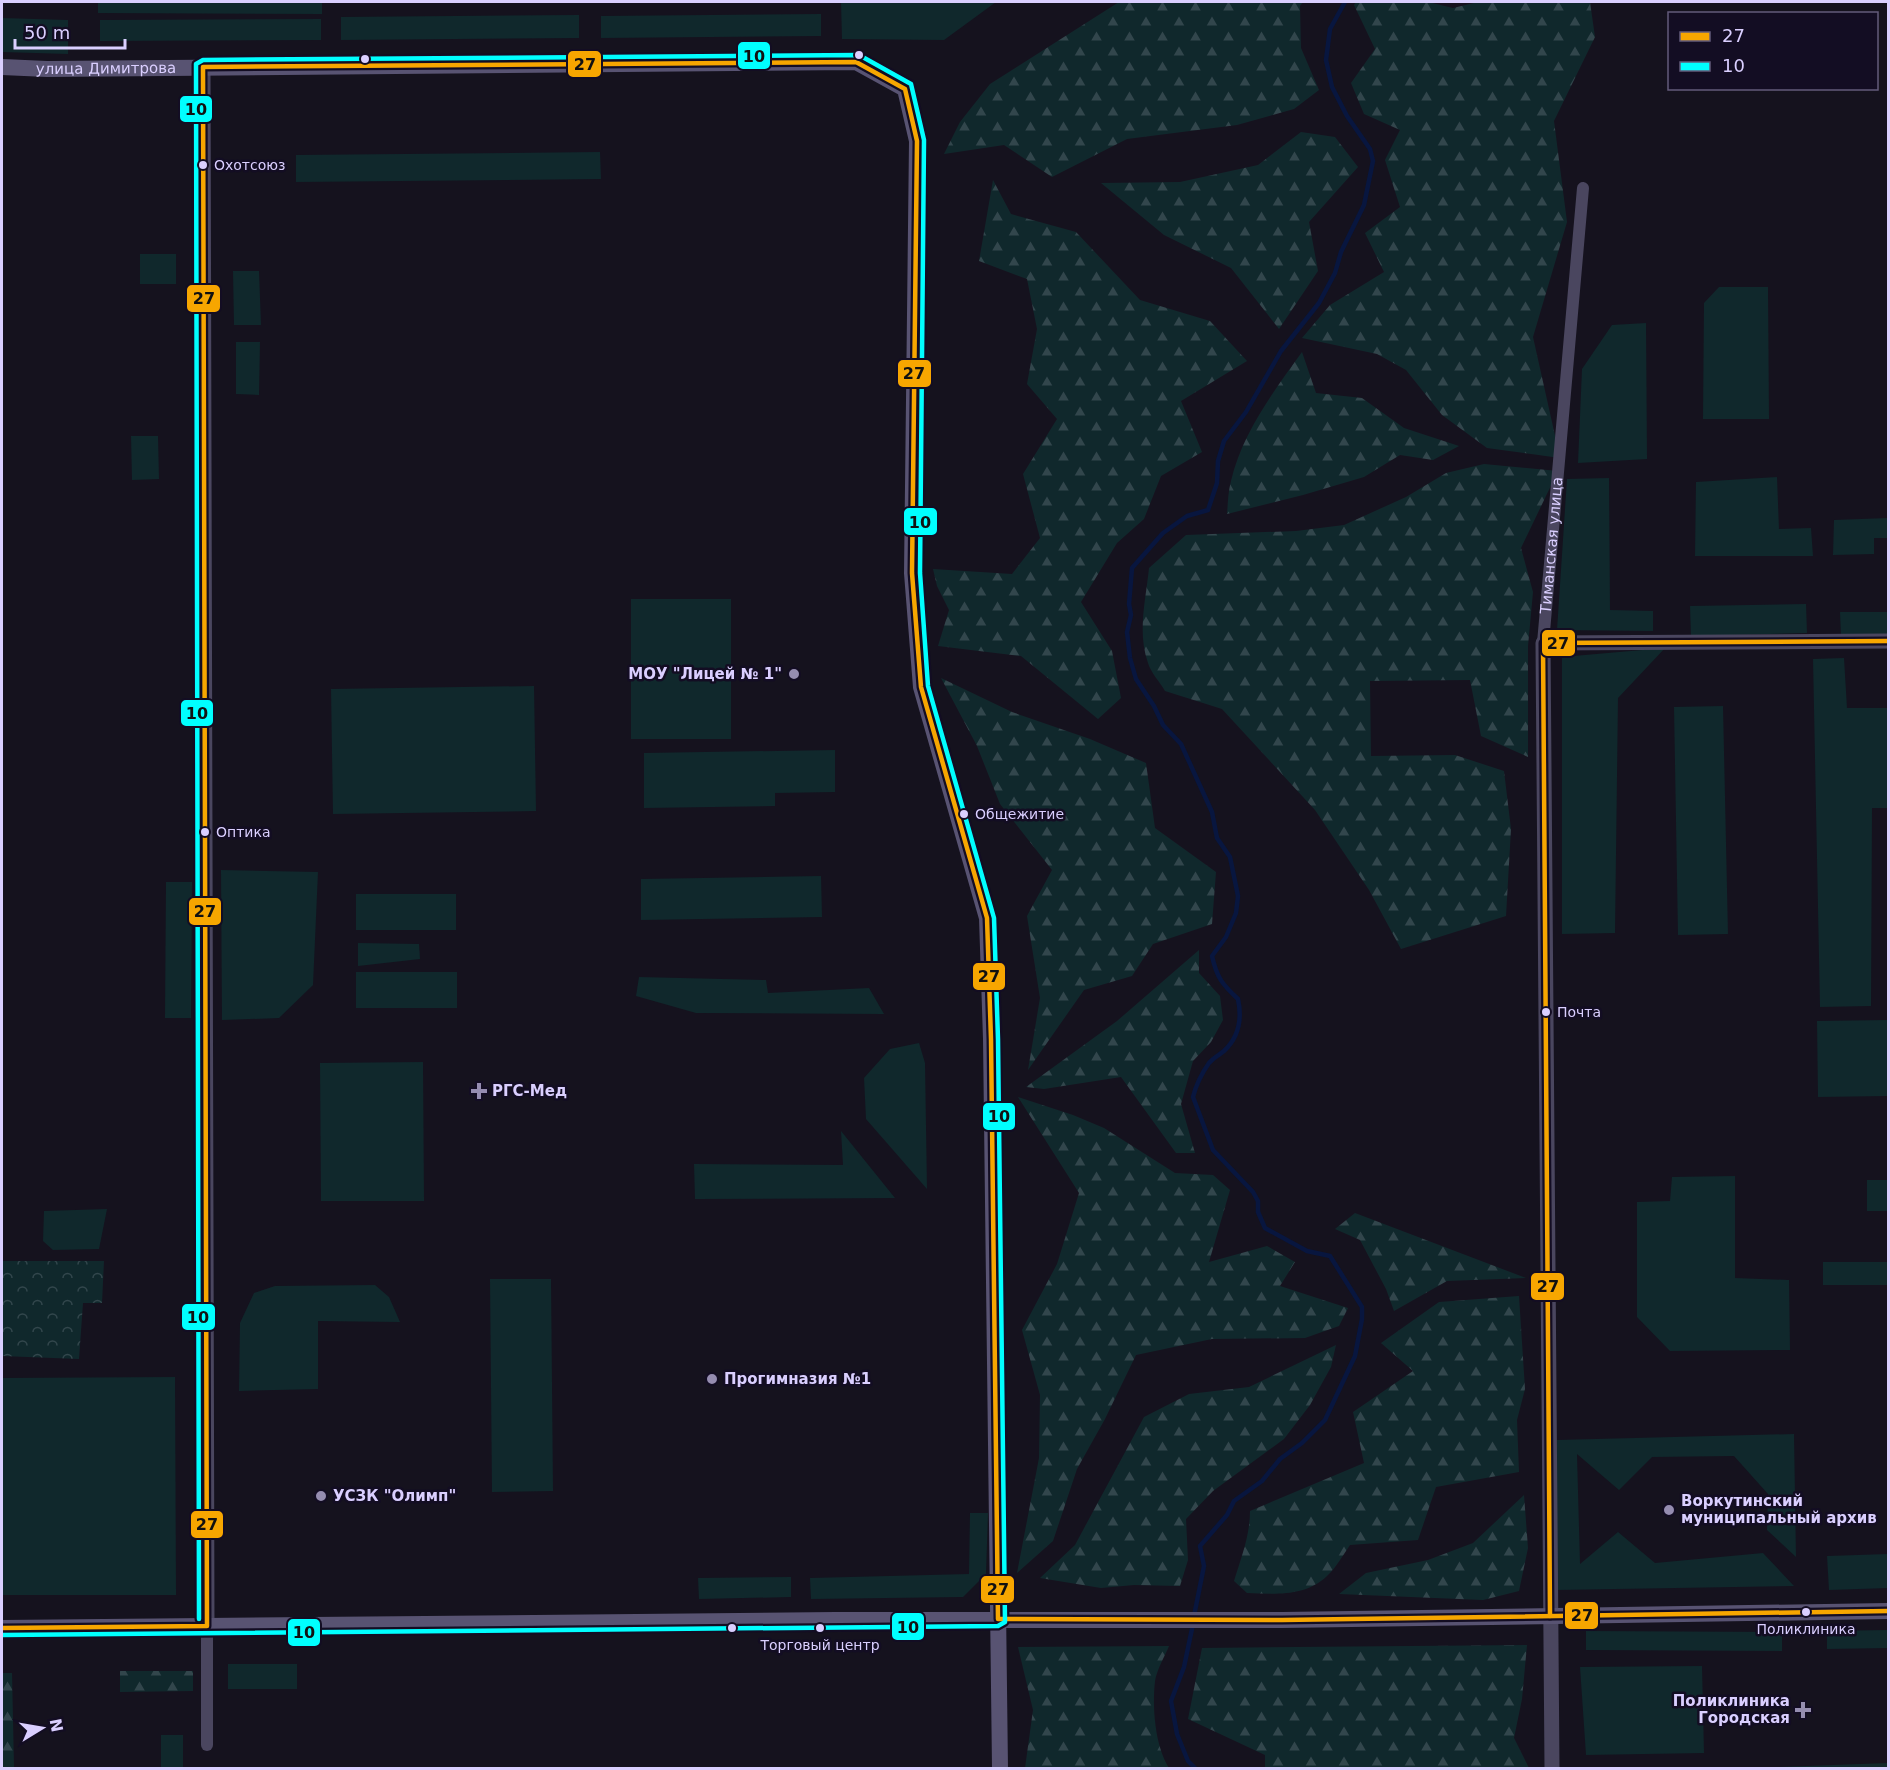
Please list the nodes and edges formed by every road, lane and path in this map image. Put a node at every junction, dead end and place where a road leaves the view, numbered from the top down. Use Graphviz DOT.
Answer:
graph roads {
  1 [pos="2,67"];
  2 [pos="203,67"];
  3 [pos="1583,188"];
  4 [pos="1888,641"];
  5 [pos="1543,643"];
  6 [pos="1888,1611"];
  7 [pos="1550,1616"];
  8 [pos="998,1619"];
  9 [pos="207,1626"];
  10 [pos="2,1628"];
  11 [pos="207,1745"];
  12 [pos="1000,1768"];
  13 [pos="1552,1768"];
  1 -- 2 [label="main road, улица Димитрова"];
  2 -- 8 [label="main road, улица Димитрова"];
  2 -- 9 [label="street"];
  3 -- 5 [label="street, Тиманская улица"];
  4 -- 5 [label="street"];
  5 -- 7 [label="street, Тиманская улица"];
  6 -- 7 [label="main road"];
  7 -- 8 [label="main road"];
  7 -- 13 [label="street, Тиманская улица"];
  8 -- 9 [label="main road"];
  8 -- 12 [label="main road"];
  9 -- 10 [label="main road"];
  9 -- 11 [label="street"];
}
